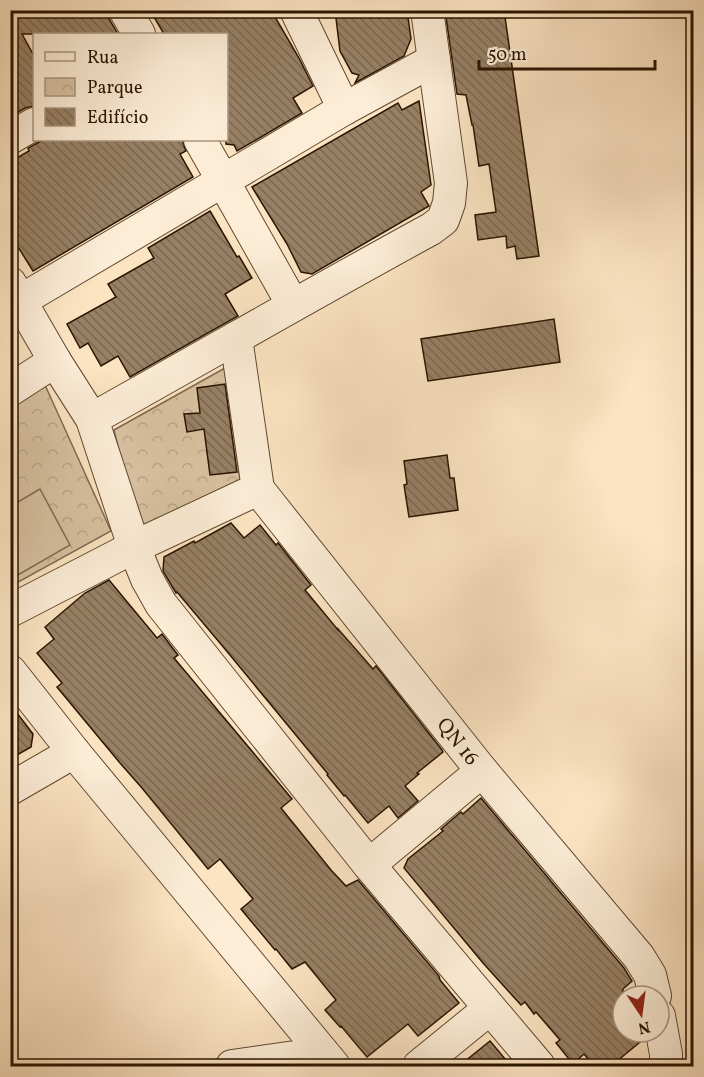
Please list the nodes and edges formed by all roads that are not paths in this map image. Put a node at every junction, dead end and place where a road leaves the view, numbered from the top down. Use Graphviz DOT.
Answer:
graph roads {
  1 [pos="125,10"];
  2 [pos="296,10"];
  3 [pos="427,10"];
  4 [pos="138,33"];
  5 [pos="434,60"];
  6 [pos="344,109"];
  7 [pos="33,125"];
  8 [pos="10,138"];
  9 [pos="201,141"];
  10 [pos="224,180"];
  11 [pos="15,292"];
  12 [pos="293,305"];
  13 [pos="236,338"];
  14 [pos="55,361"];
  15 [pos="10,390"];
  16 [pos="92,419"];
  17 [pos="258,489"];
  18 [pos="134,547"];
  19 [pos="10,611"];
  20 [pos="10,671"];
  21 [pos="75,752"];
  22 [pos="482,771"];
  23 [pos="10,789"];
  24 [pos="369,865"];
  25 [pos="652,984"];
  26 [pos="489,1009"];
  27 [pos="664,1044"];
  28 [pos="328,1060"];
  29 [pos="232,1066"];
  30 [pos="419,1066"];
  31 [pos="539,1066"];
  32 [pos="666,1066"];
  1 -- 4 [label="street"];
  2 -- 6 [label="street"];
  3 -- 5 [label="street"];
  5 -- 6 [label="street"];
  5 -- 12 [label="street"];
  6 -- 10 [label="street"];
  7 -- 8 [label="street"];
  9 -- 10 [label="street"];
  10 -- 11 [label="street"];
  10 -- 12 [label="street"];
  11 -- 14 [label="street"];
  12 -- 13 [label="street"];
  13 -- 16 [label="street"];
  13 -- 17 [label="street"];
  14 -- 15 [label="street"];
  14 -- 16 [label="street"];
  16 -- 18 [label="street"];
  17 -- 18 [label="street"];
  17 -- 22 [label="street, QN 16"];
  18 -- 19 [label="street"];
  18 -- 24 [label="street"];
  20 -- 21 [label="street"];
  21 -- 23 [label="street"];
  21 -- 28 [label="street"];
  22 -- 24 [label="street"];
  22 -- 25 [label="street, QN 16"];
  24 -- 26 [label="street"];
  26 -- 30 [label="street"];
  26 -- 31 [label="street"];
  27 -- 32 [label="street"];
  28 -- 29 [label="street"];
}
